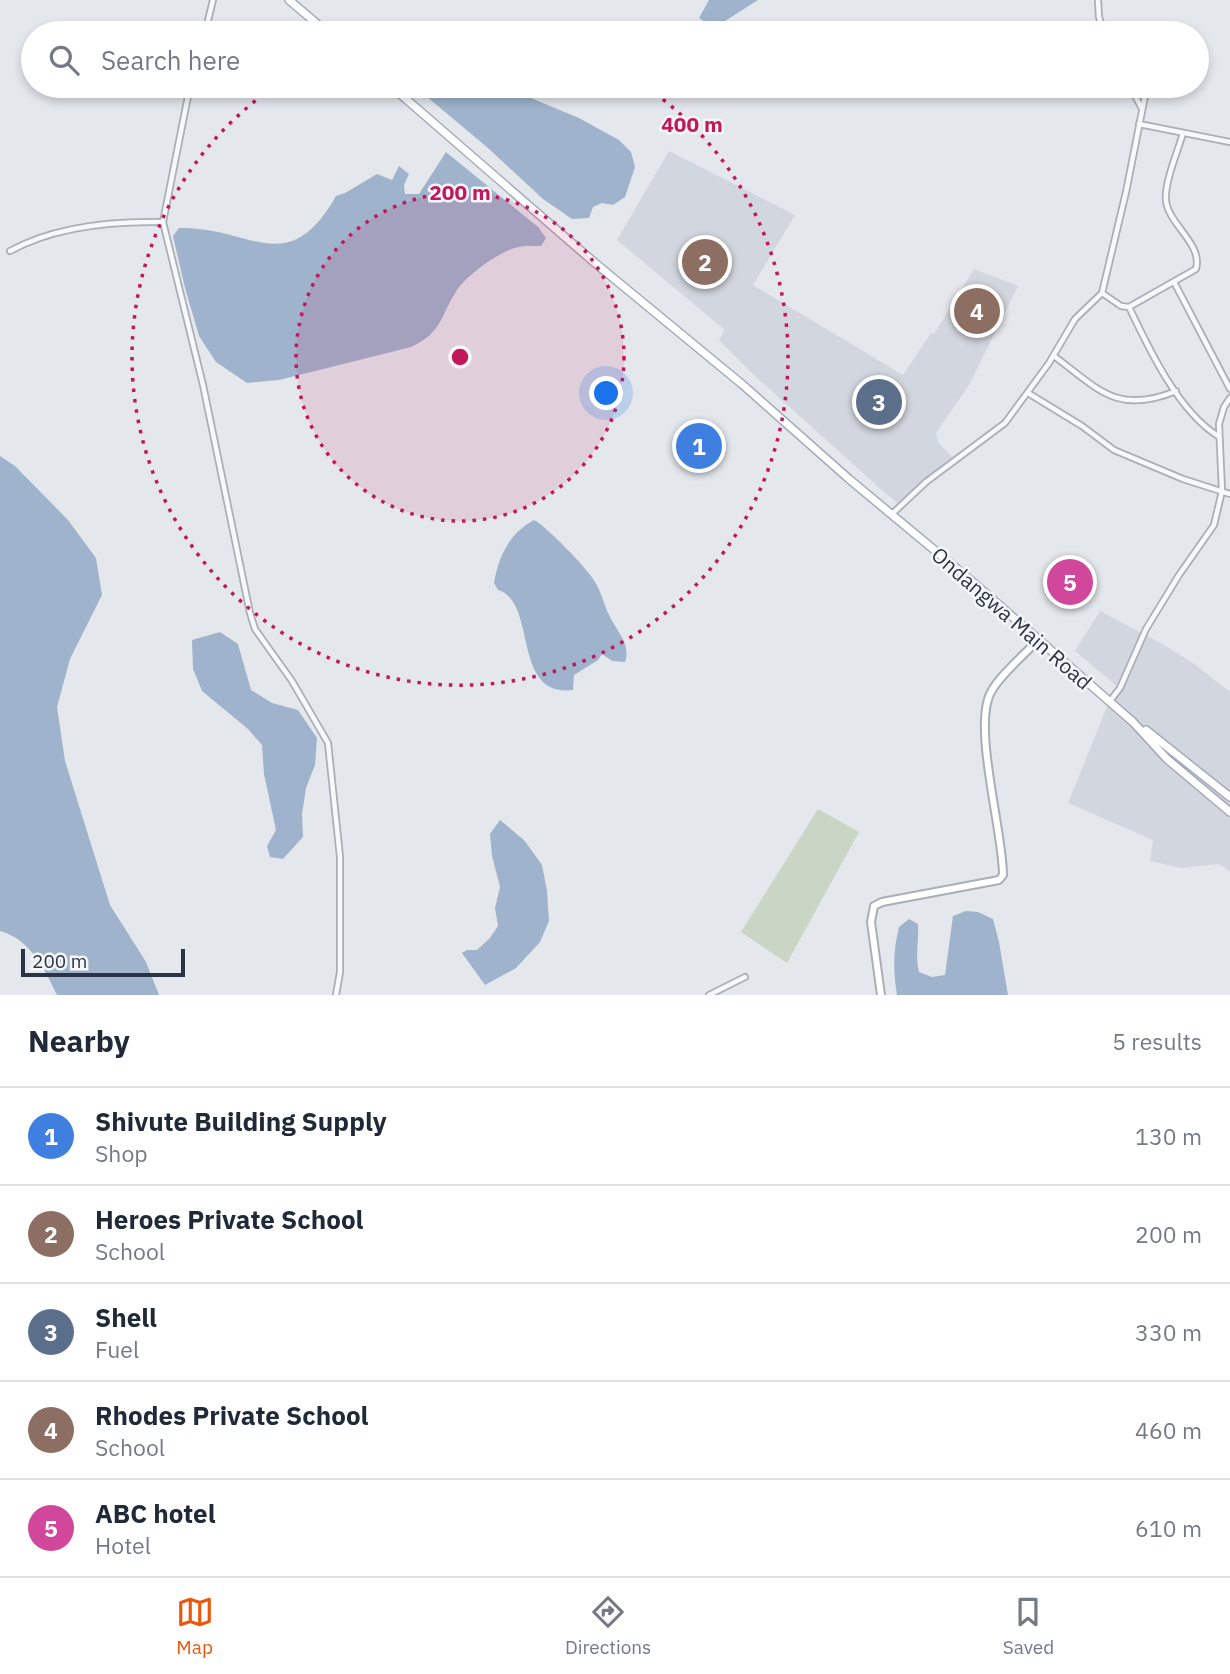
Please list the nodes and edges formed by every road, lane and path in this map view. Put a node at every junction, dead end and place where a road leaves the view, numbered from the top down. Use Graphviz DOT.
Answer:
graph roads {
  1 [pos="213,0"];
  2 [pos="289,0"];
  3 [pos="1098,0"];
  4 [pos="208,21"];
  5 [pos="314,21"];
  6 [pos="1100,21"];
  7 [pos="188,98"];
  8 [pos="405,98"];
  9 [pos="1136,98"];
  10 [pos="1144,98"];
  11 [pos="1142,109"];
  12 [pos="1139,124"];
  13 [pos="1183,132"];
  14 [pos="1230,142"];
  15 [pos="163,222"];
  16 [pos="10,251"];
  17 [pos="1174,282"];
  18 [pos="1102,293"];
  19 [pos="1129,307"];
  20 [pos="1054,356"];
  21 [pos="1230,388"];
  22 [pos="1176,391"];
  23 [pos="1028,393"];
  24 [pos="1230,398"];
  25 [pos="1219,436"];
  26 [pos="1222,491"];
  27 [pos="1230,494"];
  28 [pos="891,514"];
  29 [pos="1038,640"];
  30 [pos="1109,702"];
  31 [pos="1133,722"];
  32 [pos="1230,797"];
  33 [pos="1230,811"];
  34 [pos="745,977"];
  35 [pos="336,995"];
  36 [pos="709,995"];
  37 [pos="881,995"];
  1 -- 4 [label="street"];
  2 -- 5 [label="main road"];
  3 -- 6 [label="street"];
  7 -- 15 [label="street"];
  8 -- 28 [label="main road, Ondangwa Main Road"];
  9 -- 11 [label="street"];
  10 -- 11 [label="street"];
  11 -- 12 [label="street"];
  12 -- 13 [label="street"];
  12 -- 18 [label="street"];
  13 -- 14 [label="street"];
  13 -- 17 [label="street"];
  15 -- 16 [label="street"];
  15 -- 35 [label="street"];
  17 -- 19 [label="street"];
  17 -- 21 [label="street"];
  18 -- 19 [label="street"];
  18 -- 20 [label="street"];
  19 -- 22 [label="street"];
  20 -- 22 [label="street"];
  20 -- 23 [label="street"];
  22 -- 25 [label="street"];
  23 -- 26 [label="street"];
  23 -- 28 [label="street"];
  24 -- 25 [label="street"];
  25 -- 26 [label="street"];
  26 -- 27 [label="street"];
  26 -- 30 [label="street"];
  28 -- 29 [label="main road, Ondangwa Main Road"];
  29 -- 30 [label="main road, Ondangwa Main Road"];
  29 -- 37 [label="street"];
  30 -- 31 [label="main road, Ondangwa Main Road"];
  31 -- 32 [label="main road, Ondangwa Main Road"];
  31 -- 33 [label="main road, Ondangwa Main Road"];
  34 -- 36 [label="street"];
}
